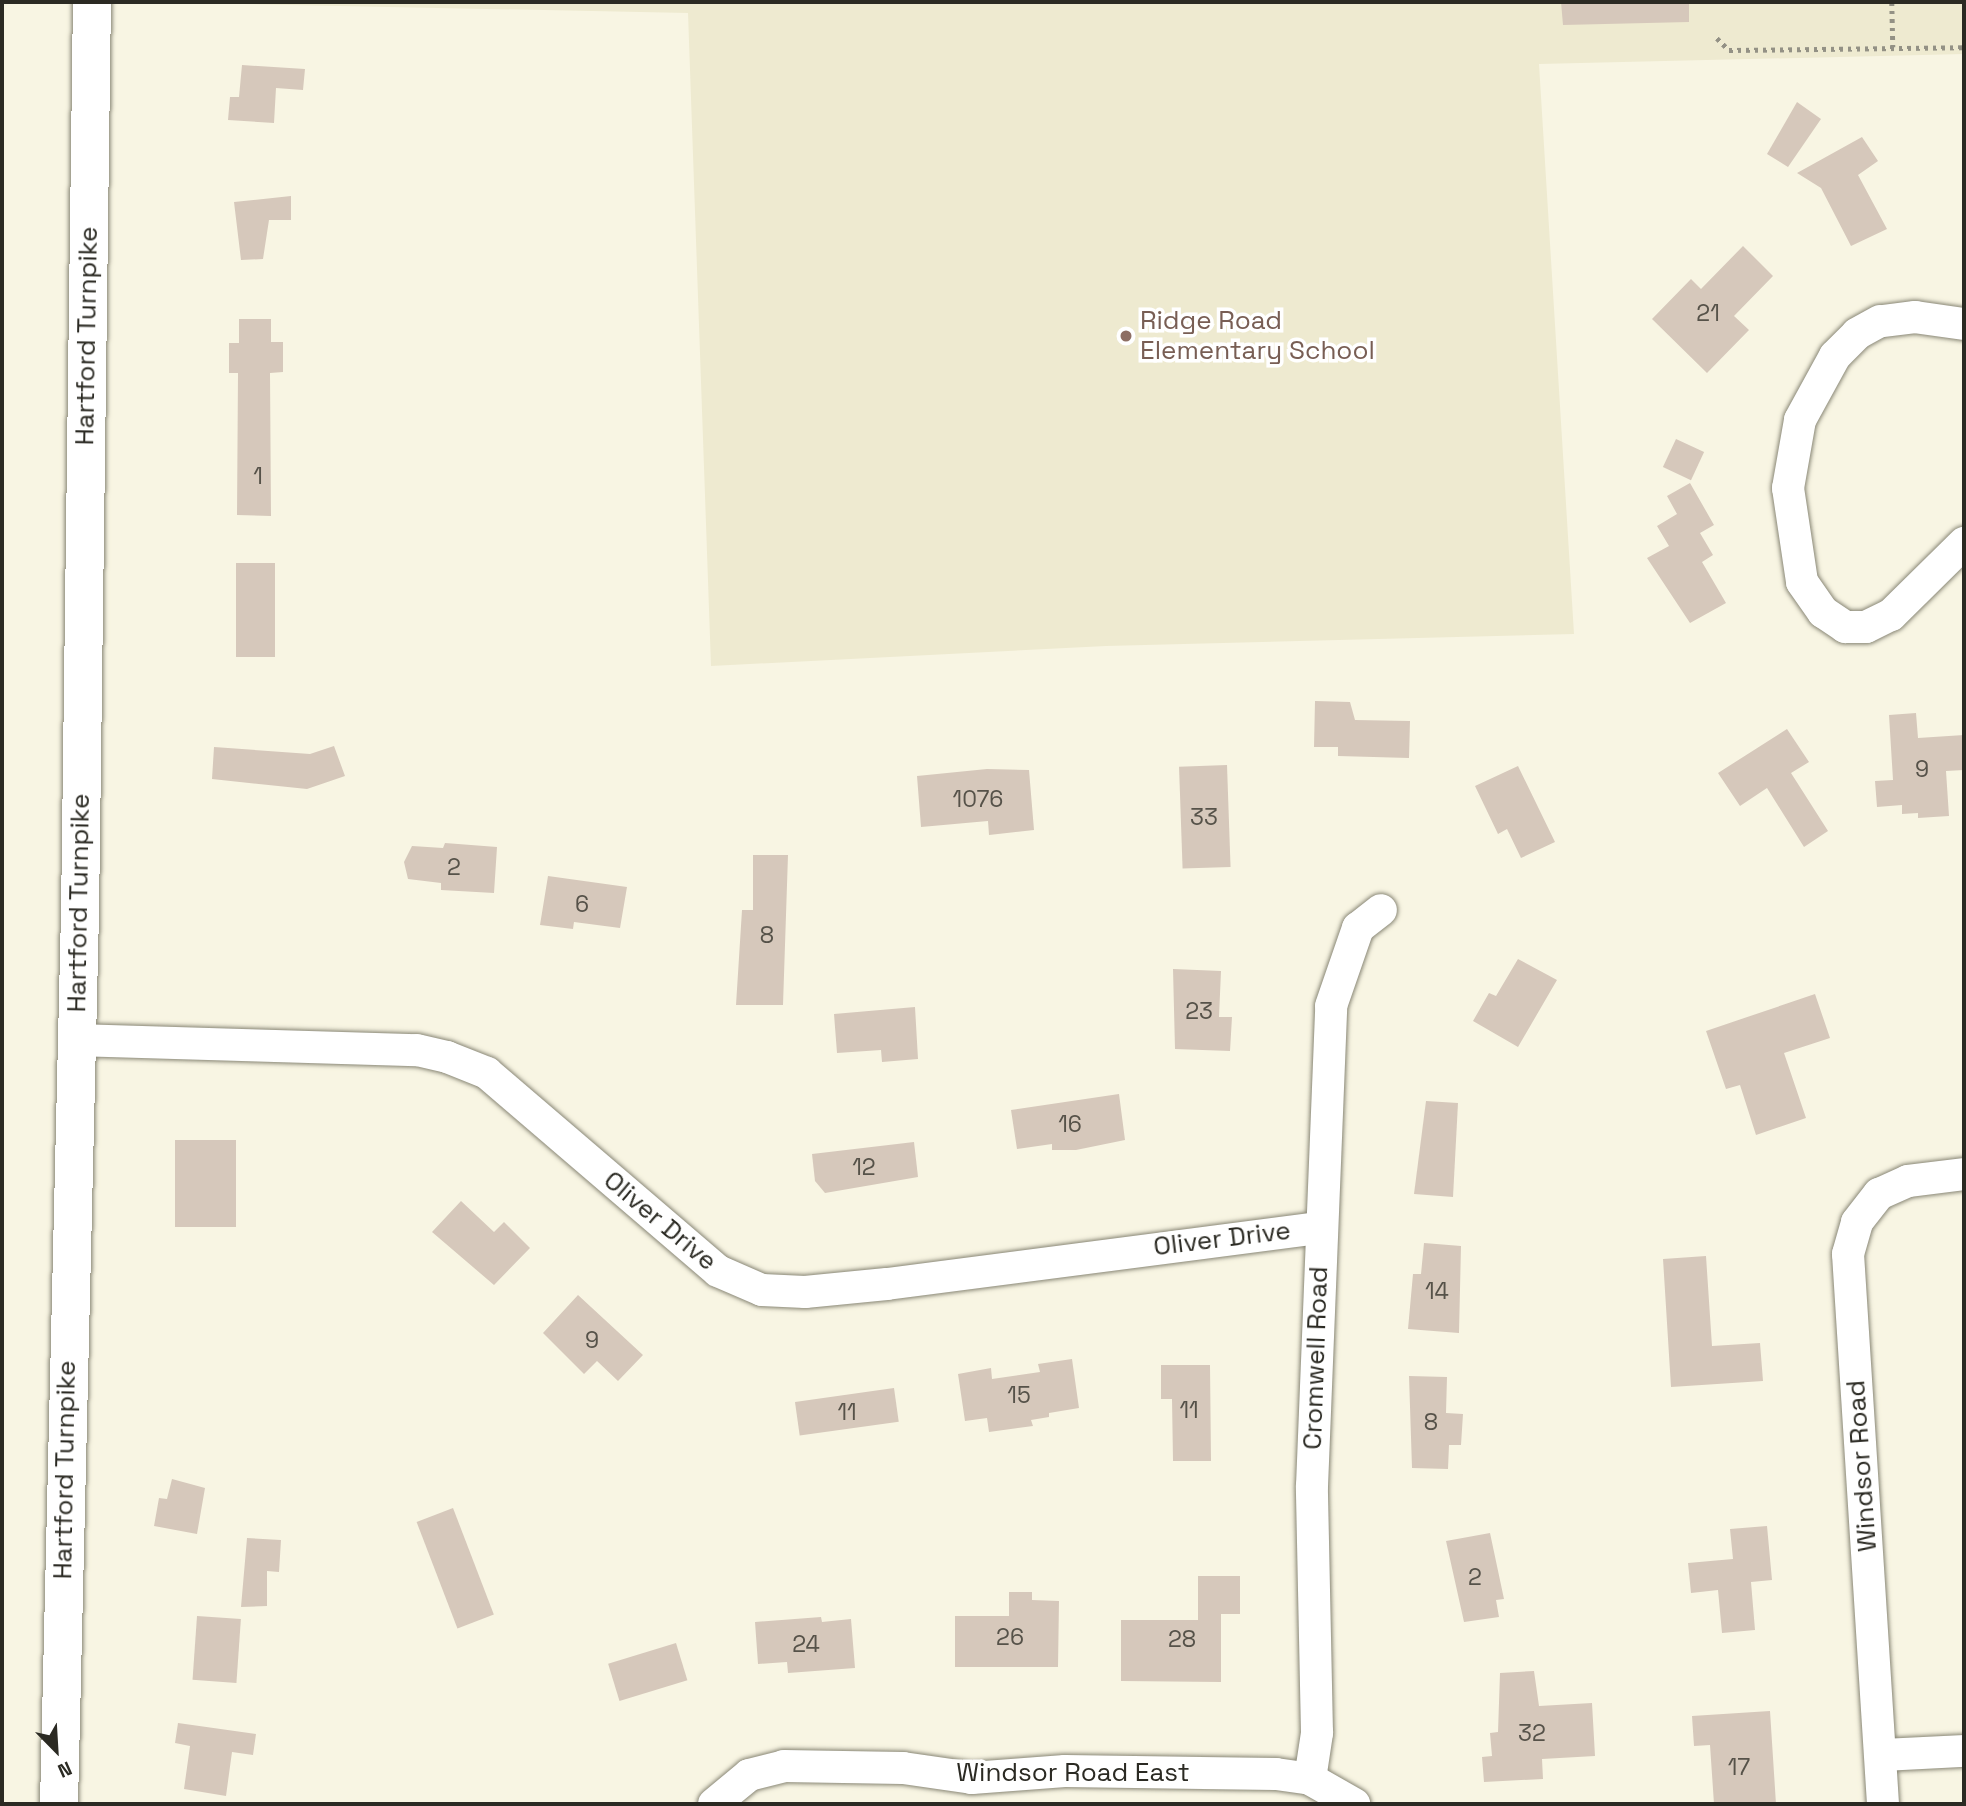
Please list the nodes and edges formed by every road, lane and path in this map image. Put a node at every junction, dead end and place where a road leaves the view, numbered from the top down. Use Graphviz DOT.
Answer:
graph roads {
  1 [pos="92,2"];
  2 [pos="1892,2"];
  3 [pos="1717,38"];
  4 [pos="1893,47"];
  5 [pos="1964,47"];
  6 [pos="1964,324"];
  7 [pos="1964,543"];
  8 [pos="1381,909"];
  9 [pos="75,1040"];
  10 [pos="1964,1174"];
  11 [pos="1319,1228"];
  12 [pos="1964,1751"];
  13 [pos="1884,1755"];
  14 [pos="1310,1779"];
  15 [pos="59,1804"];
  16 [pos="714,1804"];
  17 [pos="1354,1804"];
  18 [pos="1883,1804"];
  1 -- 9 [label="main road, Hartford Turnpike"];
  2 -- 4 [label="path"];
  3 -- 4 [label="path"];
  4 -- 5 [label="path"];
  6 -- 7 [label="street"];
  8 -- 11 [label="street, Cromwell Road"];
  9 -- 11 [label="street, Oliver Drive"];
  9 -- 15 [label="main road, Hartford Turnpike"];
  10 -- 13 [label="street, Windsor Road"];
  11 -- 14 [label="street, Cromwell Road"];
  12 -- 13 [label="street"];
  13 -- 18 [label="street"];
  14 -- 16 [label="street, Windsor Road East"];
  14 -- 17 [label="street, Windsor Road East"];
}
